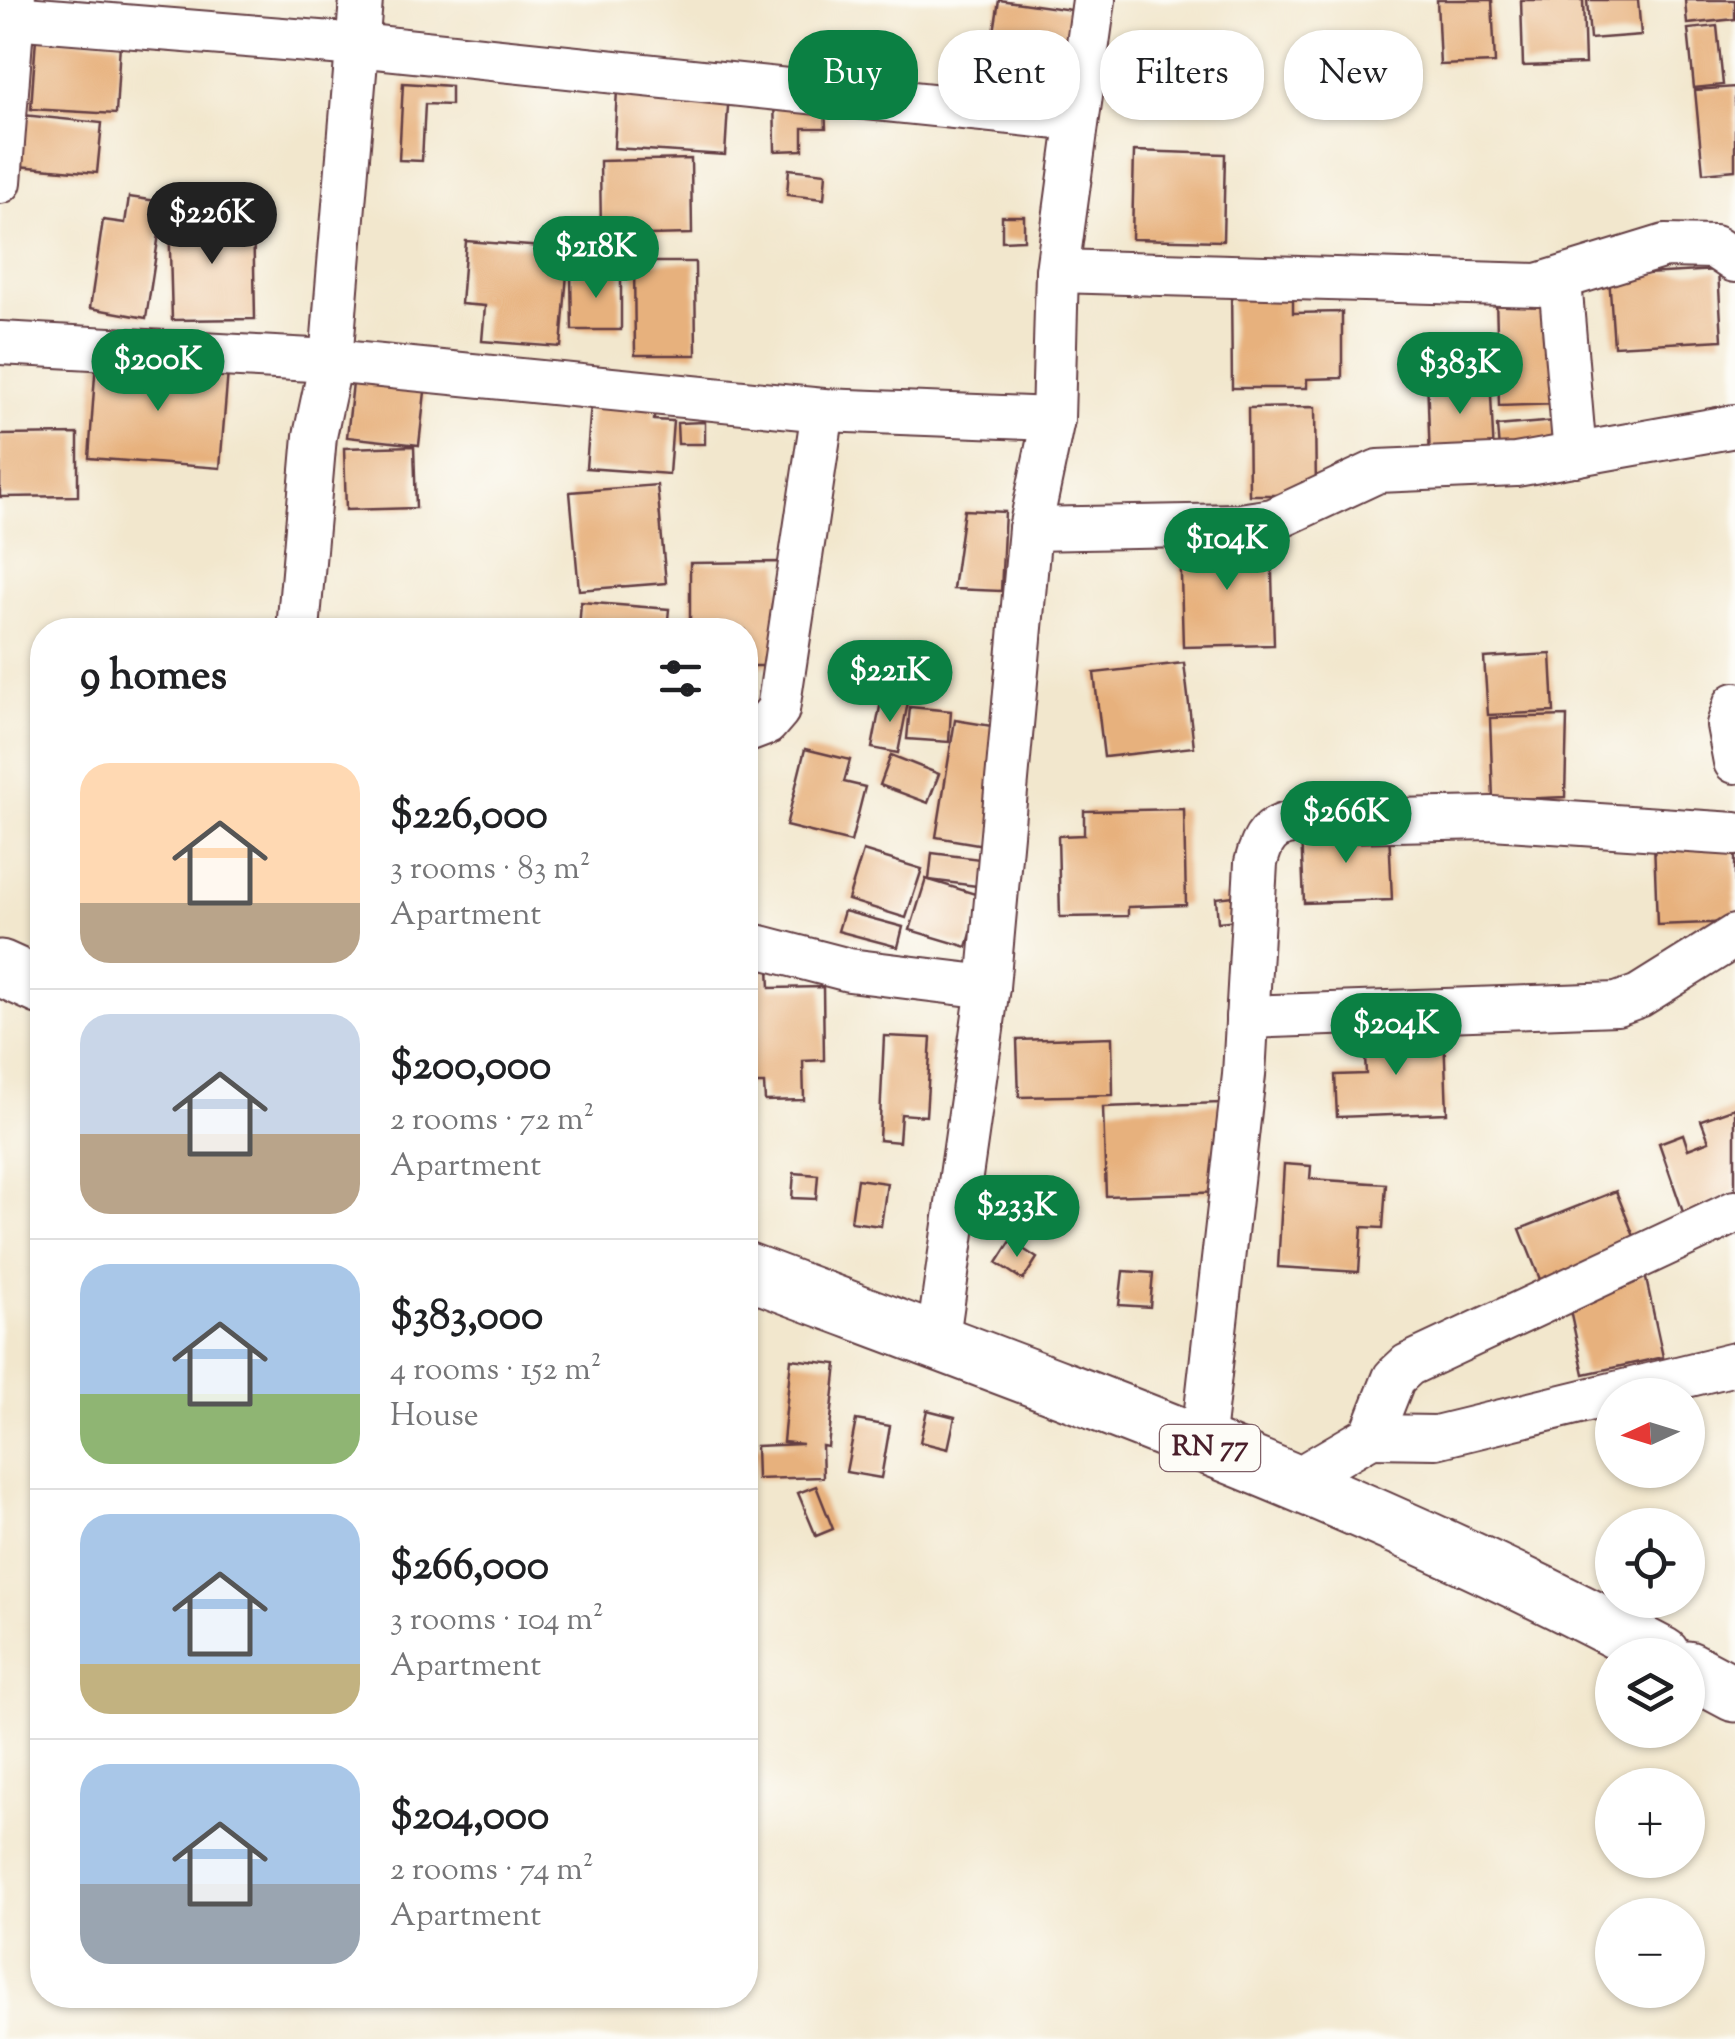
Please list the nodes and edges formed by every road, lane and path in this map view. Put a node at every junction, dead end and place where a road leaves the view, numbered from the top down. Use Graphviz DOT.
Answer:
graph roads {
  1 [pos="361,0"];
  2 [pos="1094,0"];
  3 [pos="9,10"];
  4 [pos="357,45"];
  5 [pos="1080,99"];
  6 [pos="938,106"];
  7 [pos="1077,120"];
  8 [pos="0,182"];
  9 [pos="1735,261"];
  10 [pos="1057,271"];
  11 [pos="1560,281"];
  12 [pos="0,343"];
  13 [pos="332,361"];
  14 [pos="823,410"];
  15 [pos="1053,419"];
  16 [pos="1735,426"];
  17 [pos="1574,455"];
  18 [pos="1030,530"];
  19 [pos="299,618"];
  20 [pos="1735,704"];
  21 [pos="758,727"];
  22 [pos="1735,762"];
  23 [pos="1735,834"];
  24 [pos="1735,936"];
  25 [pos="758,946"];
  26 [pos="0,968"];
  27 [pos="30,982"];
  28 [pos="988,987"];
  29 [pos="1247,1016"];
  30 [pos="1735,1212"];
  31 [pos="758,1275"];
  32 [pos="937,1344"];
  33 [pos="1735,1364"];
  34 [pos="1371,1436"];
  35 [pos="1202,1444"];
  36 [pos="1294,1481"];
  37 [pos="1630,1638"];
  38 [pos="1705,1678"];
  39 [pos="1735,1694"];
  1 -- 4 [label="street"];
  2 -- 5 [label="street"];
  3 -- 4 [label="street"];
  3 -- 8 [label="street"];
  4 -- 6 [label="street"];
  4 -- 13 [label="street"];
  7 -- 10 [label="street"];
  9 -- 11 [label="street"];
  10 -- 11 [label="street"];
  10 -- 15 [label="street"];
  11 -- 17 [label="street"];
  12 -- 13 [label="street"];
  13 -- 14 [label="street"];
  13 -- 19 [label="street"];
  14 -- 15 [label="street"];
  14 -- 21 [label="street"];
  15 -- 18 [label="street"];
  16 -- 17 [label="street"];
  17 -- 18 [label="street"];
  18 -- 28 [label="street"];
  20 -- 22 [label="street"];
  23 -- 29 [label="street"];
  24 -- 29 [label="street"];
  25 -- 28 [label="street"];
  26 -- 27 [label="main road"];
  28 -- 32 [label="street"];
  29 -- 35 [label="street"];
  30 -- 34 [label="street"];
  31 -- 32 [label="main road, RN 77"];
  32 -- 35 [label="main road, RN 77"];
  33 -- 34 [label="street"];
  34 -- 36 [label="street"];
  35 -- 36 [label="main road, RN 77"];
  36 -- 37 [label="main road, RN 77"];
  38 -- 39 [label="main road"];
}
